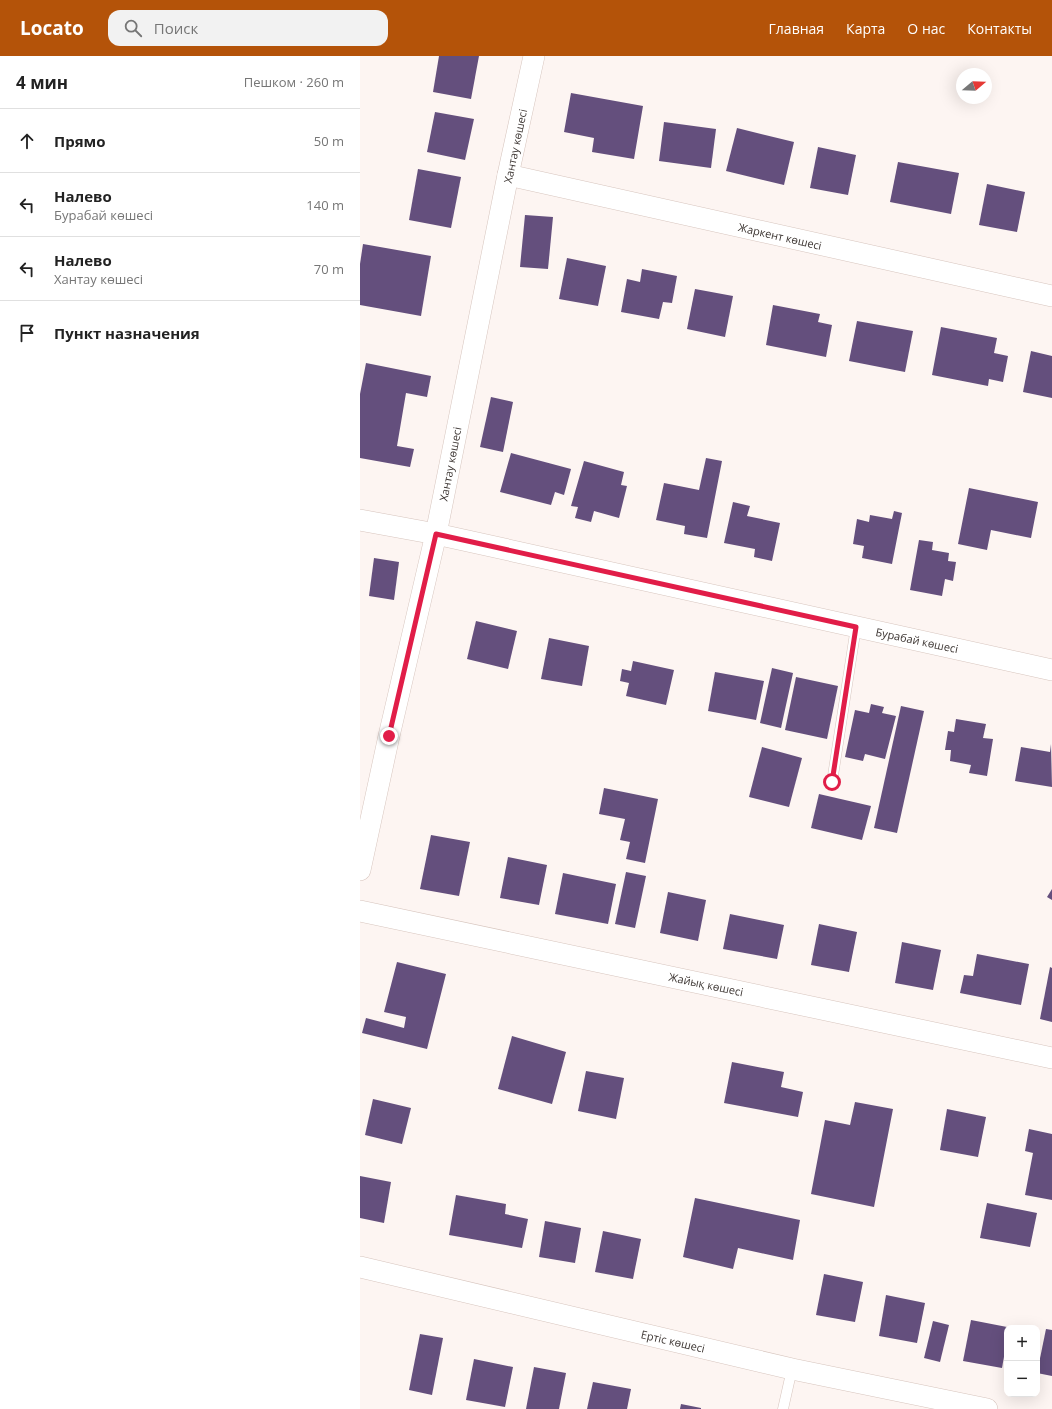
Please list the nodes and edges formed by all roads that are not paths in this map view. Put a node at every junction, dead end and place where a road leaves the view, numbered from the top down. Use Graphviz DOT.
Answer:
graph roads {
  1 [pos="534,56"];
  2 [pos="508,175"];
  3 [pos="1052,296"];
  4 [pos="360,520"];
  5 [pos="436,534"];
  6 [pos="856,627"];
  7 [pos="1052,670"];
  8 [pos="832,782"];
  9 [pos="360,870"];
  10 [pos="360,911"];
  11 [pos="1052,1058"];
  12 [pos="360,1267"];
  13 [pos="792,1369"];
  14 [pos="783,1409"];
  15 [pos="987,1409"];
  1 -- 2 [label="street, Хантау көшесі"];
  2 -- 3 [label="street, Жаркент көшесі"];
  2 -- 5 [label="street, Хантау көшесі"];
  4 -- 5 [label="street, Бурабай көшесі"];
  5 -- 6 [label="street, Бурабай көшесі"];
  5 -- 9 [label="street, Хантау көшесі"];
  6 -- 7 [label="street, Бурабай көшесі"];
  6 -- 8 [label="lane"];
  10 -- 11 [label="street, Жайық көшесі"];
  12 -- 13 [label="street, Ертіс көшесі"];
  13 -- 14 [label="lane"];
  13 -- 15 [label="street, Ертіс көшесі"];
}
